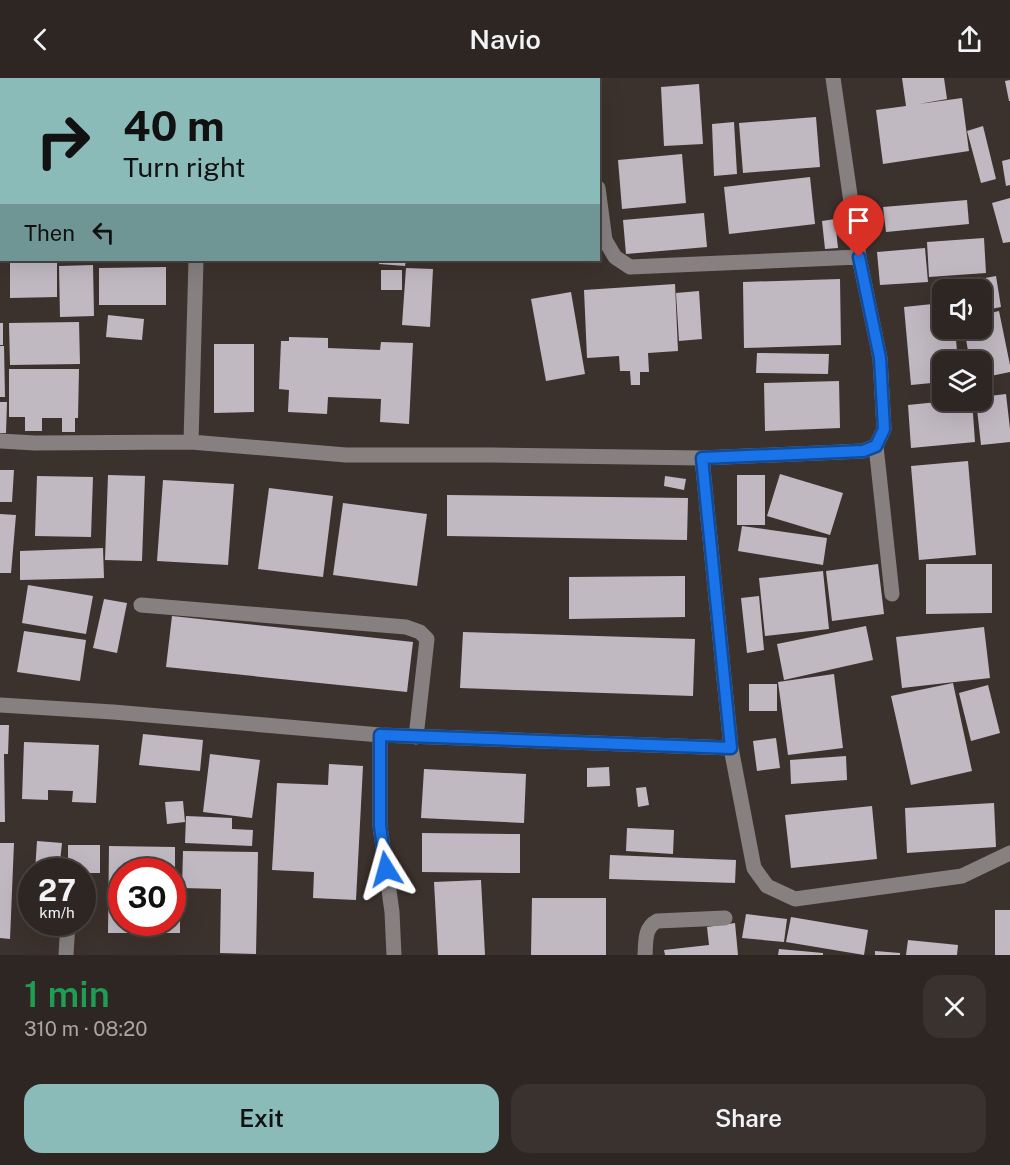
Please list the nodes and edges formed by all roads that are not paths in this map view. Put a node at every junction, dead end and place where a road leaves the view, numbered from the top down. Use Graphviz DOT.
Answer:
graph roads {
  1 [pos="833,78"];
  2 [pos="600,203"];
  3 [pos="859,257"];
  4 [pos="196,261"];
  5 [pos="0,441"];
  6 [pos="191,442"];
  7 [pos="876,446"];
  8 [pos="702,458"];
  9 [pos="892,594"];
  10 [pos="141,605"];
  11 [pos="0,705"];
  12 [pos="380,735"];
  13 [pos="416,737"];
  14 [pos="731,748"];
  15 [pos="1010,853"];
  16 [pos="725,918"];
  17 [pos="67,936"];
  18 [pos="66,955"];
  19 [pos="394,955"];
  20 [pos="645,955"];
  1 -- 3 [label="street"];
  2 -- 3 [label="street"];
  3 -- 7 [label="street"];
  4 -- 6 [label="street"];
  5 -- 6 [label="street"];
  6 -- 8 [label="street"];
  7 -- 8 [label="street"];
  7 -- 9 [label="street"];
  8 -- 14 [label="street"];
  10 -- 13 [label="street"];
  11 -- 12 [label="street"];
  12 -- 13 [label="street"];
  12 -- 19 [label="street"];
  13 -- 14 [label="street"];
  14 -- 15 [label="street"];
  16 -- 20 [label="street"];
  17 -- 18 [label="street"];
}
